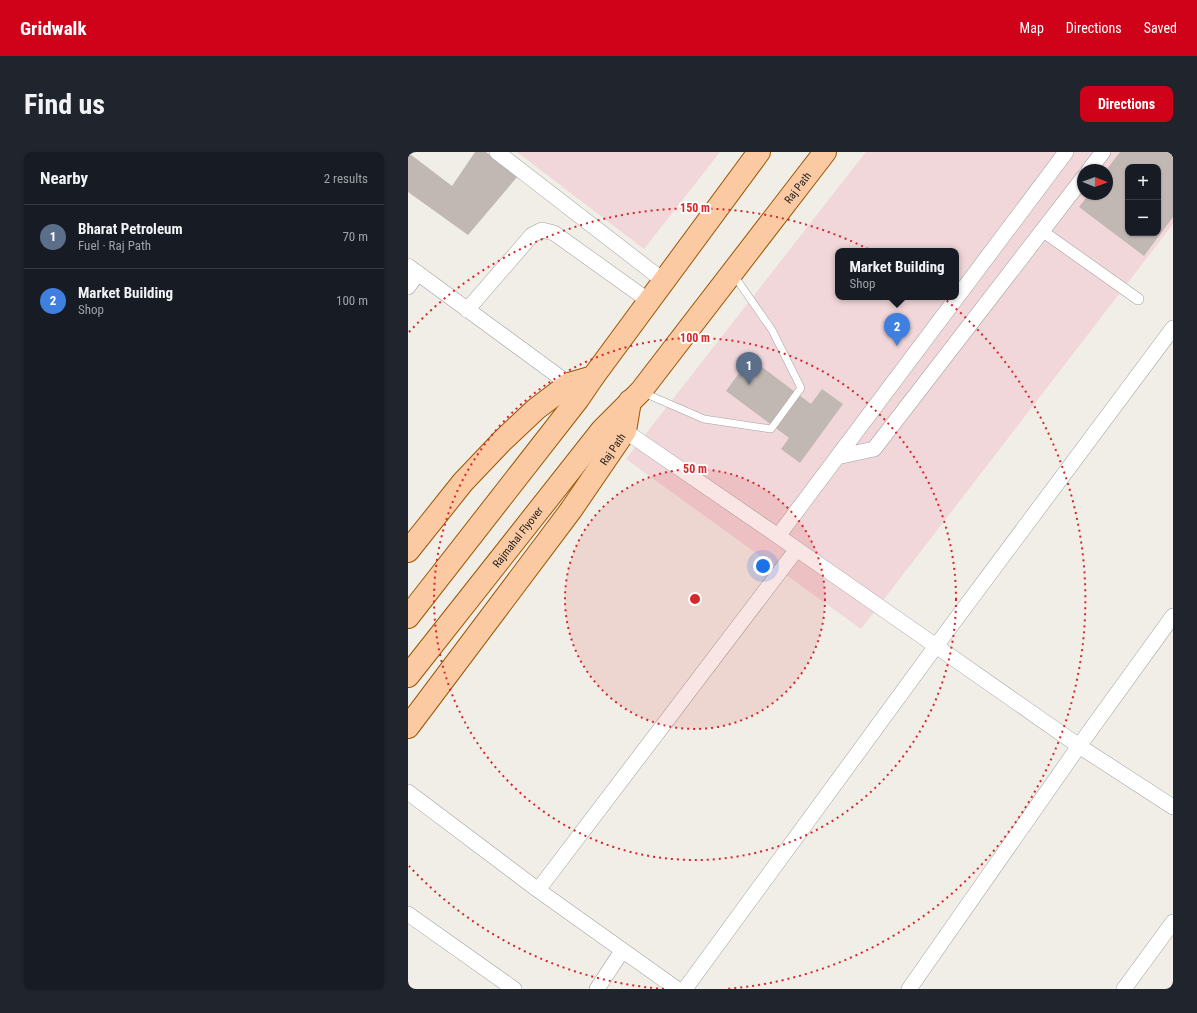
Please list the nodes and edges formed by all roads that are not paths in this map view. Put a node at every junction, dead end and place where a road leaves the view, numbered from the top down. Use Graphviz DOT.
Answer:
graph roads {
  1 [pos="497,152"];
  2 [pos="758,152"];
  3 [pos="825,152"];
  4 [pos="1066,152"];
  5 [pos="1103,152"];
  6 [pos="1094,164"];
  7 [pos="1077,186"];
  8 [pos="1042,230"];
  9 [pos="413,270"];
  10 [pos="732,272"];
  11 [pos="664,281"];
  12 [pos="408,287"];
  13 [pos="959,295"];
  14 [pos="1138,299"];
  15 [pos="955,300"];
  16 [pos="649,301"];
  17 [pos="467,310"];
  18 [pos="1173,328"];
  19 [pos="593,377"];
  20 [pos="569,384"];
  21 [pos="635,396"];
  22 [pos="625,431"];
  23 [pos="837,457"];
  24 [pos="778,536"];
  25 [pos="797,549"];
  26 [pos="408,551"];
  27 [pos="1173,616"];
  28 [pos="408,617"];
  29 [pos="936,646"];
  30 [pos="408,676"];
  31 [pos="408,727"];
  32 [pos="1079,746"];
  33 [pos="408,792"];
  34 [pos="1173,807"];
  35 [pos="538,890"];
  36 [pos="408,914"];
  37 [pos="1173,922"];
  38 [pos="622,951"];
  39 [pos="514,989"];
  40 [pos="597,989"];
  41 [pos="677,989"];
  42 [pos="681,989"];
  43 [pos="685,989"];
  44 [pos="909,989"];
  45 [pos="1124,989"];
  1 -- 11 [label="street"];
  2 -- 11 [label="main road"];
  3 -- 10 [label="main road, Raj Path"];
  4 -- 13 [label="street"];
  5 -- 6 [label="street"];
  7 -- 8 [label="street"];
  8 -- 14 [label="street"];
  8 -- 23 [label="street"];
  9 -- 12 [label="street"];
  9 -- 17 [label="street"];
  10 -- 21 [label="main road, Raj Path"];
  10 -- 21 [label="lane"];
  11 -- 16 [label="main road"];
  15 -- 23 [label="street"];
  16 -- 17 [label="street"];
  16 -- 19 [label="main road"];
  17 -- 20 [label="street"];
  18 -- 29 [label="street"];
  19 -- 20 [label="main road"];
  19 -- 28 [label="main road"];
  20 -- 26 [label="main road"];
  21 -- 22 [label="main road, Raj Path"];
  21 -- 30 [label="main road, Rajmahal Flyover"];
  22 -- 24 [label="street"];
  22 -- 31 [label="main road, Raj Path"];
  23 -- 24 [label="street"];
  24 -- 25 [label="street"];
  25 -- 29 [label="street"];
  25 -- 35 [label="street"];
  27 -- 32 [label="street"];
  29 -- 32 [label="street"];
  29 -- 43 [label="street"];
  32 -- 34 [label="street"];
  32 -- 44 [label="street"];
  33 -- 35 [label="street"];
  35 -- 38 [label="street"];
  36 -- 39 [label="street"];
  37 -- 45 [label="street"];
  38 -- 40 [label="street"];
  38 -- 41 [label="street"];
  38 -- 42 [label="street"];
}
